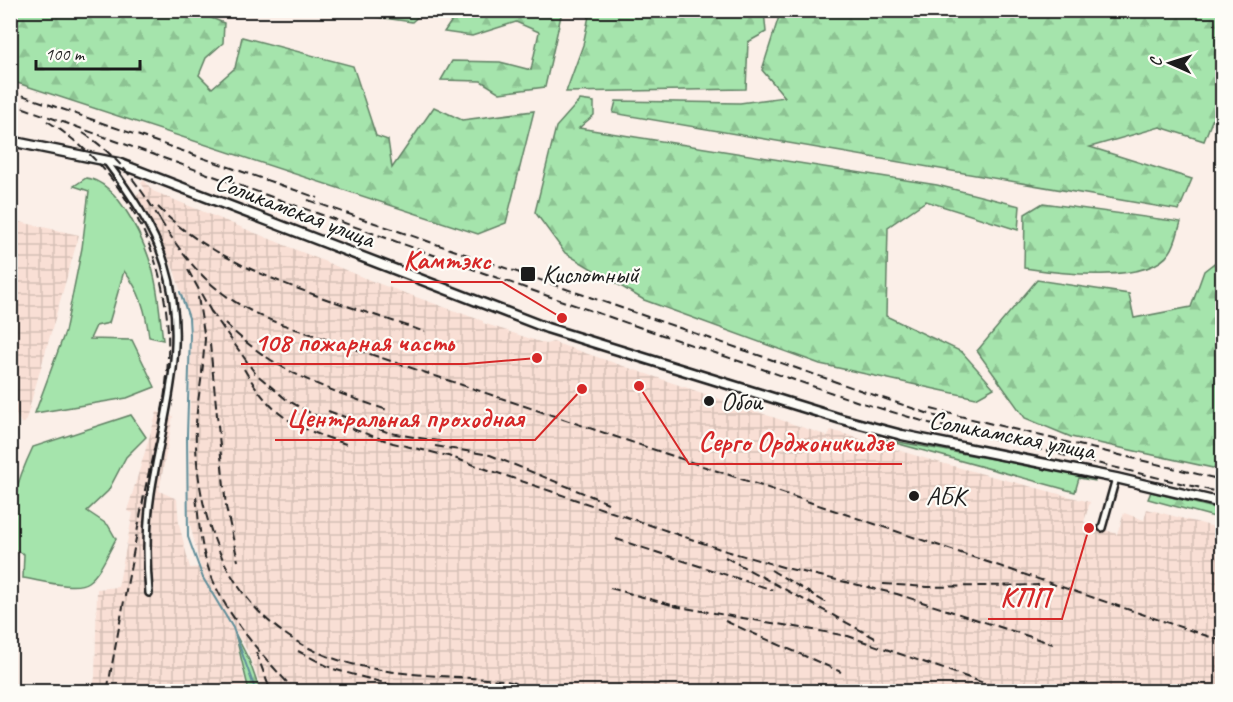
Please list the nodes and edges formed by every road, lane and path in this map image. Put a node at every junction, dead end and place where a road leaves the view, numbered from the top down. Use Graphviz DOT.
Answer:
graph roads {
  1 [pos="10,141"];
  2 [pos="105,159"];
  3 [pos="1116,478"];
  4 [pos="1222,503"];
  5 [pos="1102,528"];
  6 [pos="149,593"];
  1 -- 2 [label="main road, Соликамская улица"];
  2 -- 3 [label="main road, Соликамская улица"];
  2 -- 6 [label="street"];
  3 -- 4 [label="main road, Соликамская улица"];
  3 -- 5 [label="street"];
}
